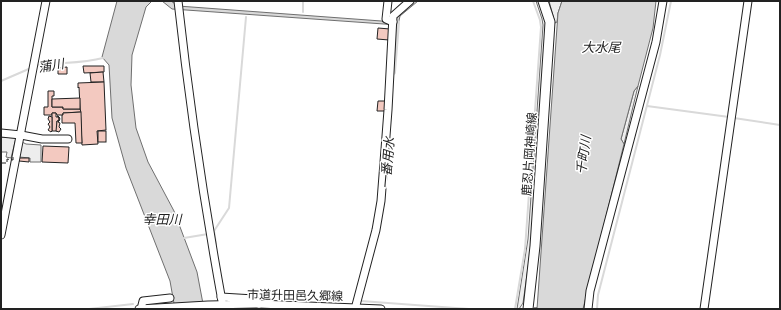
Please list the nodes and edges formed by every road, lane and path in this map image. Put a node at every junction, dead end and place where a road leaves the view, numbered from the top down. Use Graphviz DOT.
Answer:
graph roads {
  1 [pos="46,1"];
  2 [pos="388,1"];
  3 [pos="410,1"];
  4 [pos="543,1"];
  5 [pos="663,1"];
  6 [pos="748,1"];
  7 [pos="179,6"];
  8 [pos="393,23"];
  9 [pos="1,133"];
  10 [pos="19,135"];
  11 [pos="68,139"];
  12 [pos="1,235"];
  13 [pos="170,298"];
  14 [pos="260,304"];
  15 [pos="355,308"];
  16 [pos="141,309"];
  17 [pos="253,309"];
  18 [pos="382,309"];
  19 [pos="528,309"];
  20 [pos="588,309"];
  21 [pos="704,309"];
  1 -- 10 [label="street"];
  2 -- 8 [label="street"];
  3 -- 8 [label="street"];
  4 -- 19 [label="main road, 鹿忍片岡神崎線"];
  5 -- 20 [label="street"];
  6 -- 21 [label="street"];
  7 -- 14 [label="street"];
  8 -- 15 [label="street"];
  9 -- 10 [label="street"];
  10 -- 11 [label="street"];
  10 -- 12 [label="street"];
  13 -- 16 [label="street"];
  14 -- 15 [label="street, 市道升田邑久郷線"];
  14 -- 16 [label="street, 市道升田邑久郷線"];
  14 -- 17 [label="street"];
  15 -- 18 [label="street, 市道升田邑久郷線"];
}
